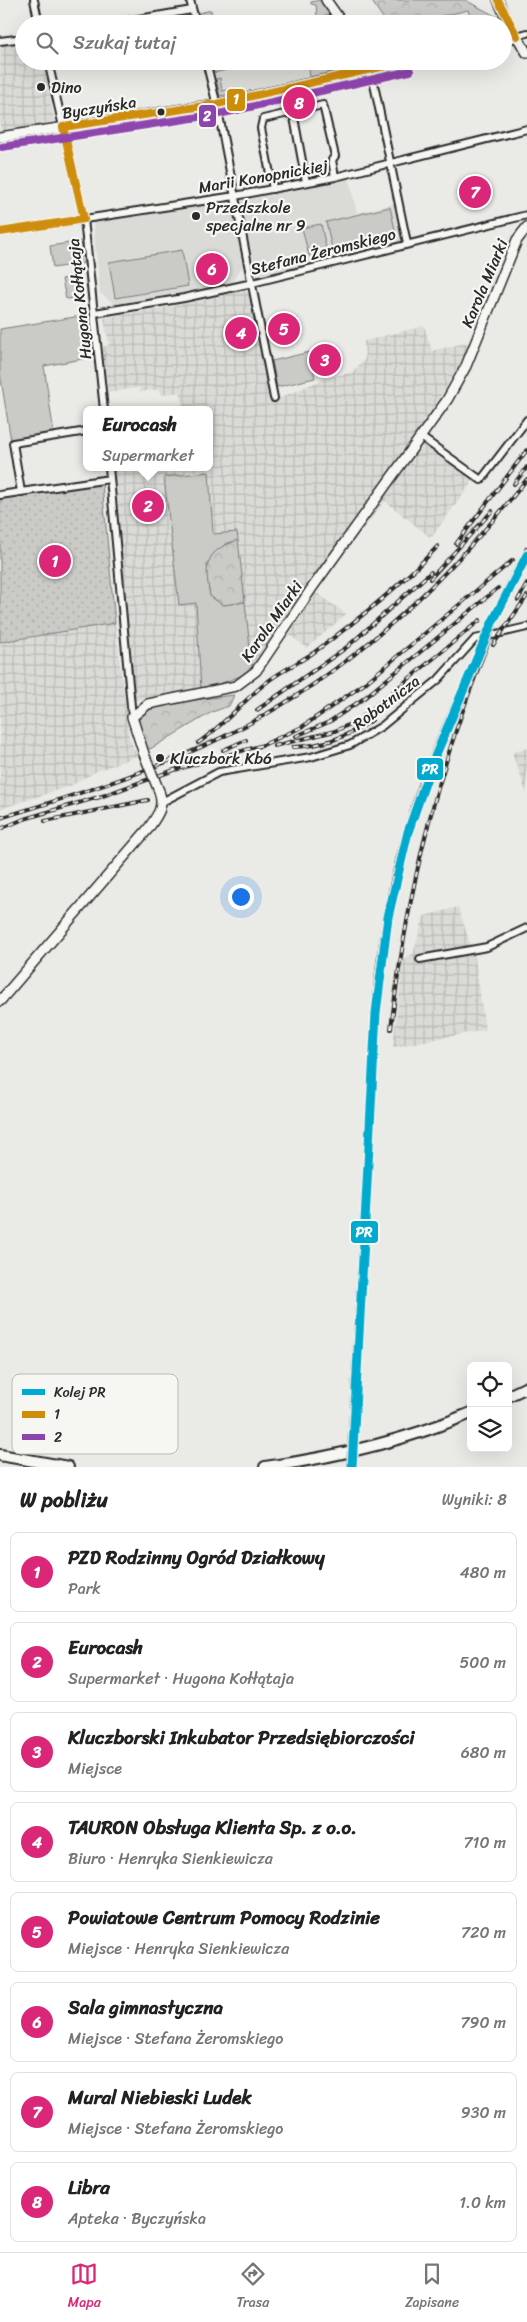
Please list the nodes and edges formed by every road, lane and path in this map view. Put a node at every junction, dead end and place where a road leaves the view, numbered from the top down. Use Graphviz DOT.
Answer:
graph roads {
  1 [pos="34,0"];
  2 [pos="190,0"];
  3 [pos="326,0"];
  4 [pos="498,0"];
  5 [pos="192,10"];
  6 [pos="37,15"];
  7 [pos="162,15"];
  8 [pos="193,15"];
  9 [pos="336,15"];
  10 [pos="506,15"];
  11 [pos="512,27"];
  12 [pos="527,34"];
  13 [pos="517,36"];
  14 [pos="512,38"];
  15 [pos="15,40"];
  16 [pos="0,42"];
  17 [pos="527,53"];
  18 [pos="50,70"];
  19 [pos="208,70"];
  20 [pos="354,70"];
  21 [pos="371,70"];
  22 [pos="217,104"];
  23 [pos="293,112"];
  24 [pos="63,128"];
  25 [pos="527,129"];
  26 [pos="0,137"];
  27 [pos="391,164"];
  28 [pos="335,177"];
  29 [pos="306,182"];
  30 [pos="273,189"];
  31 [pos="235,196"];
  32 [pos="527,215"];
  33 [pos="84,219"];
  34 [pos="527,227"];
  35 [pos="0,232"];
  36 [pos="407,244"];
  37 [pos="252,282"];
  38 [pos="95,313"];
  39 [pos="274,398"];
  40 [pos="104,406"];
  41 [pos="527,420"];
  42 [pos="83,432"];
  43 [pos="421,437"];
  44 [pos="109,471"];
  45 [pos="110,479"];
  46 [pos="21,492"];
  47 [pos="0,495"];
  48 [pos="527,627"];
  49 [pos="132,717"];
  50 [pos="162,802"];
  51 [pos="527,928"];
  52 [pos="420,959"];
  53 [pos="0,1001"];
  54 [pos="527,1387"];
  55 [pos="512,1394"];
  56 [pos="467,1414"];
  57 [pos="0,1455"];
  58 [pos="68,1467"];
  59 [pos="265,1467"];
  1 -- 6 [label="street"];
  2 -- 5 [label="street"];
  3 -- 9 [label="street"];
  4 -- 10 [label="street"];
  5 -- 7 [label="street"];
  5 -- 8 [label="street"];
  11 -- 13 [label="street"];
  12 -- 13 [label="street"];
  13 -- 14 [label="street"];
  13 -- 17 [label="street"];
  15 -- 16 [label="street"];
  18 -- 24 [label="street, Hugona Kołłątaja"];
  19 -- 22 [label="street"];
  20 -- 22 [label="street, Byczyńska"];
  21 -- 27 [label="street"];
  22 -- 24 [label="street, Byczyńska"];
  22 -- 31 [label="street"];
  23 -- 28 [label="street"];
  23 -- 29 [label="street"];
  23 -- 30 [label="street"];
  24 -- 26 [label="street, Byczyńska"];
  24 -- 33 [label="street, Hugona Kołłątaja"];
  25 -- 27 [label="street, Marii Konopnickiej"];
  27 -- 28 [label="street, Marii Konopnickiej"];
  27 -- 36 [label="street"];
  28 -- 29 [label="street, Marii Konopnickiej"];
  29 -- 30 [label="street, Marii Konopnickiej"];
  30 -- 31 [label="street, Marii Konopnickiej"];
  31 -- 33 [label="street, Marii Konopnickiej"];
  31 -- 37 [label="street"];
  32 -- 36 [label="street, Stefana Żeromskiego"];
  33 -- 35 [label="street, Marii Konopnickiej"];
  33 -- 38 [label="street, Hugona Kołłątaja"];
  34 -- 43 [label="street, Karola Miarki"];
  36 -- 37 [label="street, Stefana Żeromskiego"];
  37 -- 38 [label="street, Stefana Żeromskiego"];
  37 -- 39 [label="street"];
  38 -- 40 [label="street, Hugona Kołłątaja"];
  41 -- 43 [label="street"];
  42 -- 46 [label="street"];
  43 -- 49 [label="street, Karola Miarki"];
  44 -- 45 [label="street"];
  45 -- 46 [label="street"];
  45 -- 49 [label="street"];
  46 -- 47 [label="street"];
  48 -- 50 [label="street, Robotnicza"];
  49 -- 50 [label="street, bridge"];
  50 -- 53 [label="street"];
  51 -- 52 [label="street"];
  54 -- 55 [label="main road"];
  56 -- 59 [label="main road"];
  57 -- 58 [label="main road"];
}
